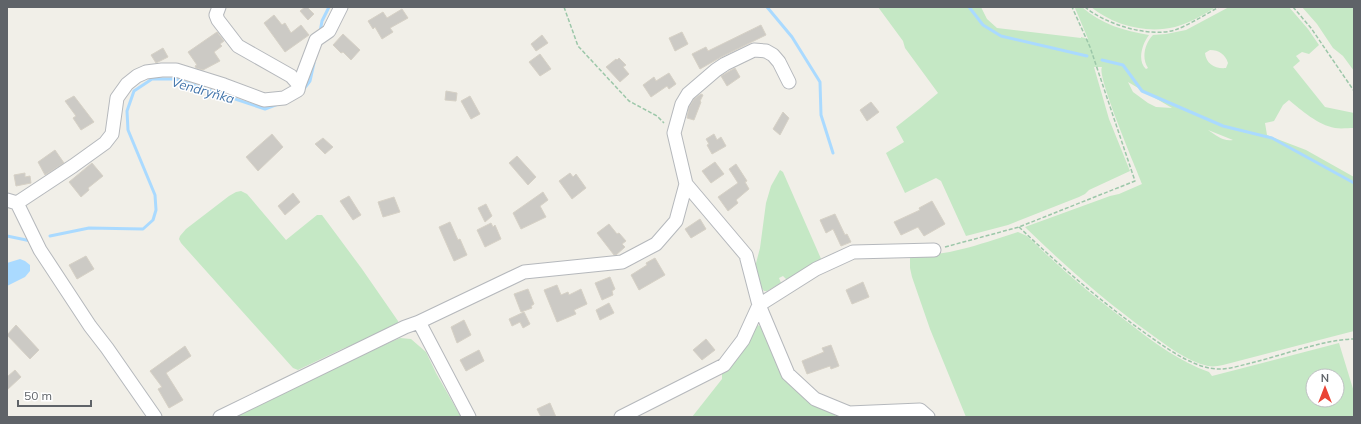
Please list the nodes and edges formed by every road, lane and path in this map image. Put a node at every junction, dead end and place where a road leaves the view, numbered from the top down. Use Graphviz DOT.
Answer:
graph roads {
  1 [pos="219,7"];
  2 [pos="341,7"];
  3 [pos="564,7"];
  4 [pos="1072,7"];
  5 [pos="1085,7"];
  6 [pos="1219,7"];
  7 [pos="1293,7"];
  8 [pos="789,82"];
  9 [pos="299,85"];
  10 [pos="1354,91"];
  11 [pos="674,133"];
  12 [pos="686,184"];
  13 [pos="12,202"];
  14 [pos="1019,227"];
  15 [pos="934,250"];
  16 [pos="759,305"];
  17 [pos="419,322"];
  18 [pos="1354,339"];
  19 [pos="155,417"];
  20 [pos="220,417"];
  21 [pos="470,417"];
  22 [pos="622,417"];
  23 [pos="928,417"];
  1 -- 9 [label="street"];
  2 -- 9 [label="street"];
  3 -- 11 [label="path"];
  4 -- 14 [label="path"];
  5 -- 6 [label="path"];
  7 -- 10 [label="path"];
  8 -- 11 [label="street"];
  9 -- 13 [label="street"];
  11 -- 12 [label="street"];
  12 -- 16 [label="street"];
  12 -- 17 [label="street"];
  13 -- 19 [label="street"];
  14 -- 15 [label="path"];
  14 -- 18 [label="path"];
  15 -- 16 [label="street"];
  16 -- 22 [label="street"];
  16 -- 23 [label="street"];
  17 -- 20 [label="street"];
  17 -- 21 [label="street"];
}
